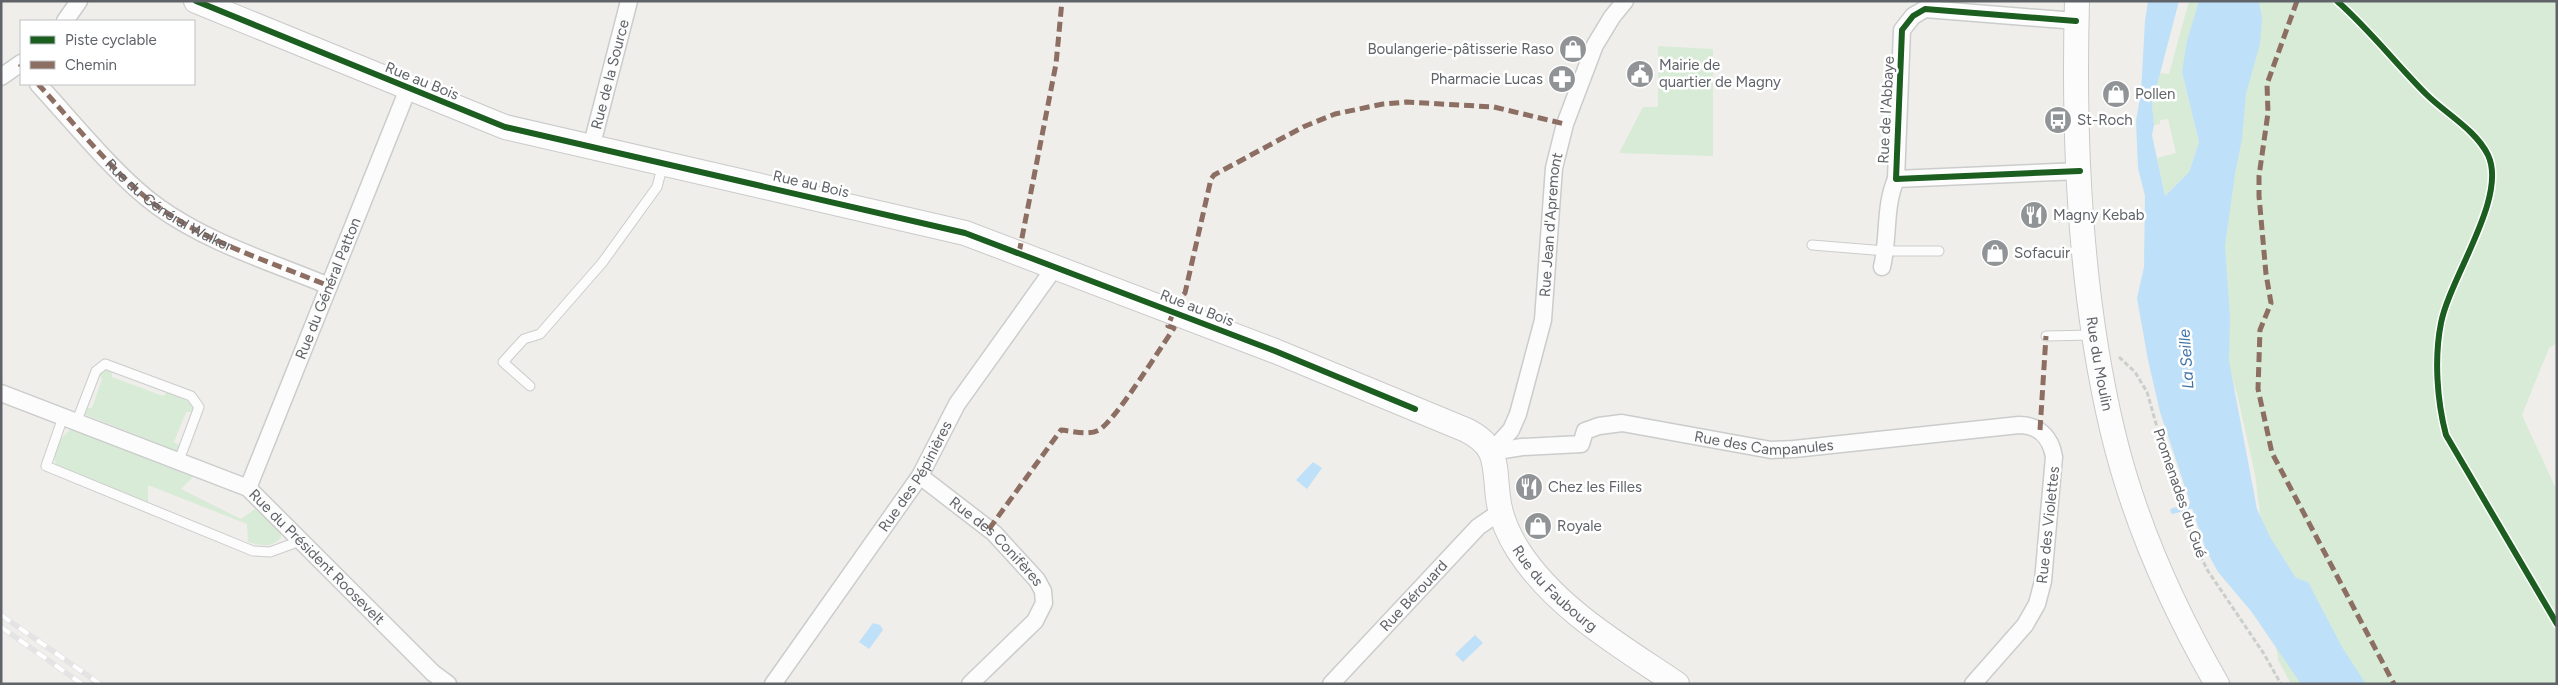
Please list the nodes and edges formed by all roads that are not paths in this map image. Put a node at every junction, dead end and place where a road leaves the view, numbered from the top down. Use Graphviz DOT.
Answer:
graph roads {
  1 [pos="79,1"];
  2 [pos="196,1"];
  3 [pos="629,1"];
  4 [pos="1625,1"];
  5 [pos="1945,6"];
  6 [pos="2076,11"];
  7 [pos="66,20"];
  8 [pos="20,65"];
  9 [pos="1,77"];
  10 [pos="39,85"];
  11 [pos="408,89"];
  12 [pos="591,148"];
  13 [pos="663,164"];
  14 [pos="2080,171"];
  15 [pos="1896,179"];
  16 [pos="1812,245"];
  17 [pos="1939,251"];
  18 [pos="1884,259"];
  19 [pos="1055,267"];
  20 [pos="329,286"];
  21 [pos="2095,334"];
  22 [pos="2046,336"];
  23 [pos="530,386"];
  24 [pos="1,393"];
  25 [pos="70,420"];
  26 [pos="2045,436"];
  27 [pos="1491,452"];
  28 [pos="178,463"];
  29 [pos="920,476"];
  30 [pos="248,488"];
  31 [pos="1502,515"];
  32 [pos="300,541"];
  33 [pos="448,684"];
  34 [pos="773,684"];
  35 [pos="970,684"];
  36 [pos="1331,684"];
  37 [pos="1677,684"];
  38 [pos="1974,684"];
  39 [pos="2217,684"];
  1 -- 7 [label="street"];
  2 -- 11 [label="main road, Rue au Bois"];
  3 -- 12 [label="street, Rue de la Source"];
  4 -- 27 [label="street, Rue Jean d'Apremont"];
  5 -- 6 [label="street, Rue de l'Abbaye"];
  5 -- 15 [label="street, Rue de l'Abbaye"];
  6 -- 14 [label="main road, Rue du Moulin"];
  8 -- 9 [label="street"];
  10 -- 20 [label="street, Rue du Général Walker"];
  11 -- 12 [label="main road, Rue au Bois"];
  11 -- 20 [label="street, Rue du Général Patton"];
  12 -- 13 [label="main road, Rue au Bois"];
  13 -- 19 [label="main road, Rue au Bois"];
  13 -- 23 [label="lane"];
  14 -- 15 [label="street, Rue de l'Abbaye"];
  14 -- 21 [label="main road, Rue du Moulin"];
  15 -- 18 [label="street, Rue de l'Abbaye"];
  16 -- 18 [label="lane"];
  17 -- 18 [label="lane"];
  19 -- 27 [label="main road, Rue au Bois"];
  19 -- 29 [label="street, Rue des Pépinières"];
  20 -- 30 [label="street, Rue du Général Patton"];
  21 -- 22 [label="lane"];
  21 -- 39 [label="main road, Rue du Moulin"];
  24 -- 25 [label="street, Rue du Président Roosevelt"];
  25 -- 28 [label="street, Rue du Président Roosevelt"];
  25 -- 28 [label="lane"];
  25 -- 32 [label="lane"];
  26 -- 27 [label="street, Rue des Campanules"];
  26 -- 38 [label="street, Rue des Violettes"];
  27 -- 31 [label="main road, Rue du Faubourg"];
  28 -- 30 [label="street, Rue du Président Roosevelt"];
  29 -- 34 [label="street, Rue des Pépinières"];
  29 -- 35 [label="street, Rue des Conifères"];
  30 -- 32 [label="street, Rue du Président Roosevelt"];
  31 -- 36 [label="street, Rue Bérouard"];
  31 -- 37 [label="main road, Rue du Faubourg"];
  32 -- 33 [label="street, Rue du Président Roosevelt"];
}
